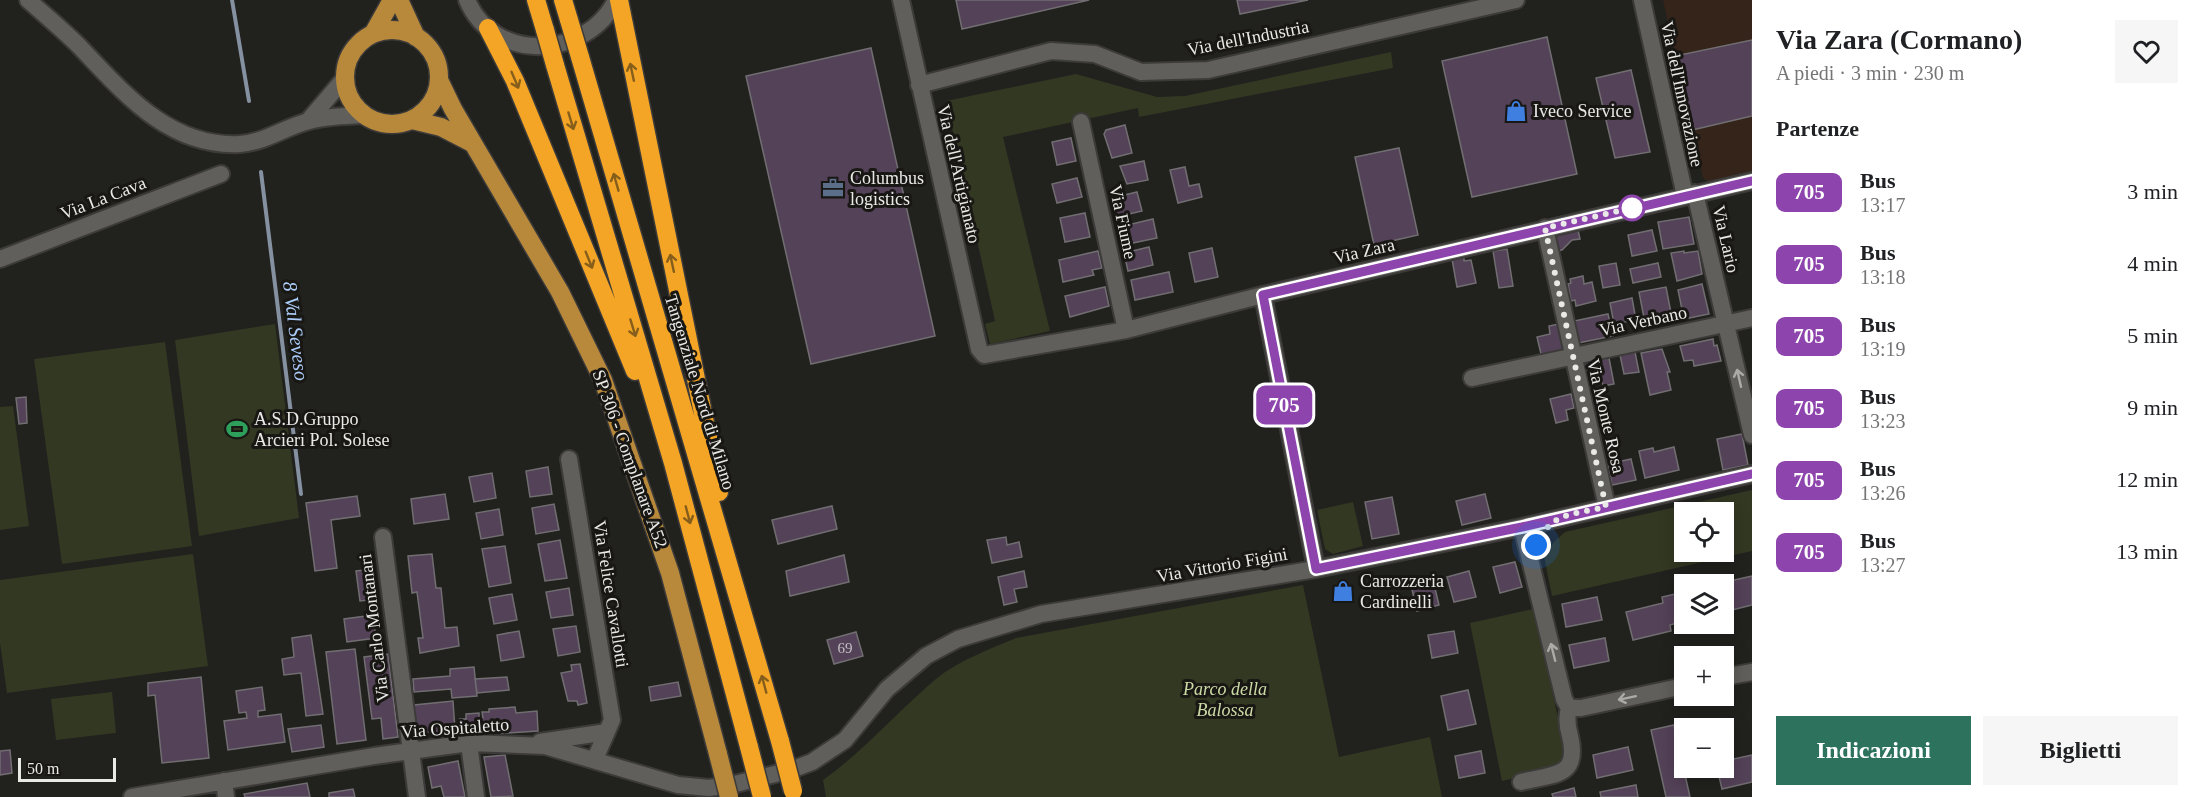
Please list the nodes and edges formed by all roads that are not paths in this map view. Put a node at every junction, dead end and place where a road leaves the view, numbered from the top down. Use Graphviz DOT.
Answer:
graph roads {
  1 [pos="28,0"];
  2 [pos="392,0"];
  3 [pos="399,0"];
  4 [pos="467,0"];
  5 [pos="536,0"];
  6 [pos="563,0"];
  7 [pos="617,0"];
  8 [pos="902,0"];
  9 [pos="1516,0"];
  10 [pos="1642,0"];
  11 [pos="488,28"];
  12 [pos="374,34"];
  13 [pos="416,37"];
  14 [pos="344,79"];
  15 [pos="439,80"];
  16 [pos="919,85"];
  17 [pos="363,115"];
  18 [pos="412,120"];
  19 [pos="308,121"];
  20 [pos="1082,122"];
  21 [pos="474,144"];
  22 [pos="220,174"];
  23 [pos="1752,181"];
  24 [pos="1690,195"];
  25 [pos="1545,228"];
  26 [pos="0,259"];
  27 [pos="1263,295"];
  28 [pos="1752,318"];
  29 [pos="1726,324"];
  30 [pos="1126,330"];
  31 [pos="984,355"];
  32 [pos="1573,356"];
  33 [pos="1472,378"];
  34 [pos="1752,435"];
  35 [pos="569,459"];
  36 [pos="673,463"];
  37 [pos="1752,474"];
  38 [pos="1606,507"];
  39 [pos="1555,519"];
  40 [pos="1522,527"];
  41 [pos="383,537"];
  42 [pos="1531,557"];
  43 [pos="1316,569"];
  44 [pos="743,608"];
  45 [pos="1752,672"];
  46 [pos="1734,675"];
  47 [pos="1674,688"];
  48 [pos="1569,708"];
  49 [pos="606,732"];
  50 [pos="469,743"];
  51 [pos="530,744"];
  52 [pos="409,750"];
  53 [pos="595,759"];
  54 [pos="812,762"];
  55 [pos="1521,782"];
  56 [pos="225,789"];
  57 [pos="794,794"];
  58 [pos="132,797"];
  59 [pos="417,797"];
  60 [pos="476,797"];
  61 [pos="729,797"];
  62 [pos="762,797"];
  1 -- 19 [label="street"];
  2 -- 12 [label="main road"];
  3 -- 13 [label="main road"];
  4 -- 11 [label="street"];
  5 -- 36 [label="highway, one-way, bridge"];
  44 -- 6 [label="highway, Tangenziale Nord di Milano, one-way, bridge"];
  7 -- 11 [label="street"];
  44 -- 7 [label="highway, one-way"];
  8 -- 16 [label="street, Via dell'Artigianato"];
  9 -- 16 [label="street, Via dell'Industria"];
  10 -- 24 [label="street, Via dell'Innovazione"];
  11 -- 36 [label="highway, one-way"];
  12 -- 13 [label="main road"];
  12 -- 14 [label="main road"];
  13 -- 15 [label="main road"];
  14 -- 17 [label="main road"];
  14 -- 19 [label="street"];
  15 -- 18 [label="main road"];
  15 -- 21 [label="main road, SP 306 - Complanare A52"];
  16 -- 31 [label="street, Via dell'Artigianato"];
  17 -- 18 [label="main road"];
  17 -- 19 [label="street"];
  18 -- 21 [label="main road"];
  20 -- 30 [label="street, Via Fiume"];
  21 -- 61 [label="main road, SP 306 - Complanare A52, bridge"];
  22 -- 26 [label="street, Via La Cava"];
  23 -- 24 [label="street, Via Zara"];
  24 -- 25 [label="street, Via Zara"];
  24 -- 29 [label="street, Via Lario"];
  25 -- 27 [label="street, Via Zara"];
  25 -- 32 [label="street, Via Monte Rosa"];
  27 -- 30 [label="street, Via Zara"];
  27 -- 43 [label="street"];
  28 -- 29 [label="street, Via Verbano"];
  29 -- 32 [label="street, Via Verbano"];
  34 -- 29 [label="street, Via Lario, one-way"];
  30 -- 31 [label="street, Via Zara"];
  32 -- 33 [label="street, Via Verbano"];
  32 -- 38 [label="street, Via Monte Rosa"];
  35 -- 49 [label="street, Via Felice Cavallotti"];
  36 -- 62 [label="highway, one-way, bridge"];
  37 -- 38 [label="street, Via Vittorio Figini"];
  38 -- 39 [label="street, Via Vittorio Figini"];
  39 -- 40 [label="street, Via Vittorio Figini"];
  39 -- 42 [label="street"];
  40 -- 42 [label="street"];
  40 -- 43 [label="street, Via Vittorio Figini"];
  41 -- 52 [label="street, Via Carlo Montanari"];
  48 -- 42 [label="street, one-way"];
  43 -- 54 [label="street, Via Vittorio Figini"];
  57 -- 44 [label="highway, Tangenziale Nord di Milano, one-way, bridge"];
  45 -- 46 [label="street"];
  47 -- 48 [label="street, one-way"];
  48 -- 55 [label="street"];
  49 -- 51 [label="street"];
  49 -- 53 [label="street, Via Felice Cavallotti"];
  50 -- 51 [label="street, Via Ospitaletto"];
  50 -- 52 [label="street, Via Ospitaletto"];
  50 -- 60 [label="street"];
  51 -- 53 [label="street, Via Ospitaletto"];
  52 -- 56 [label="street, Via Ospitaletto"];
  52 -- 59 [label="street, Via Carlo Montanari"];
  53 -- 54 [label="street, Via Ospitaletto"];
  56 -- 58 [label="street, Via Ospitaletto"];
}
